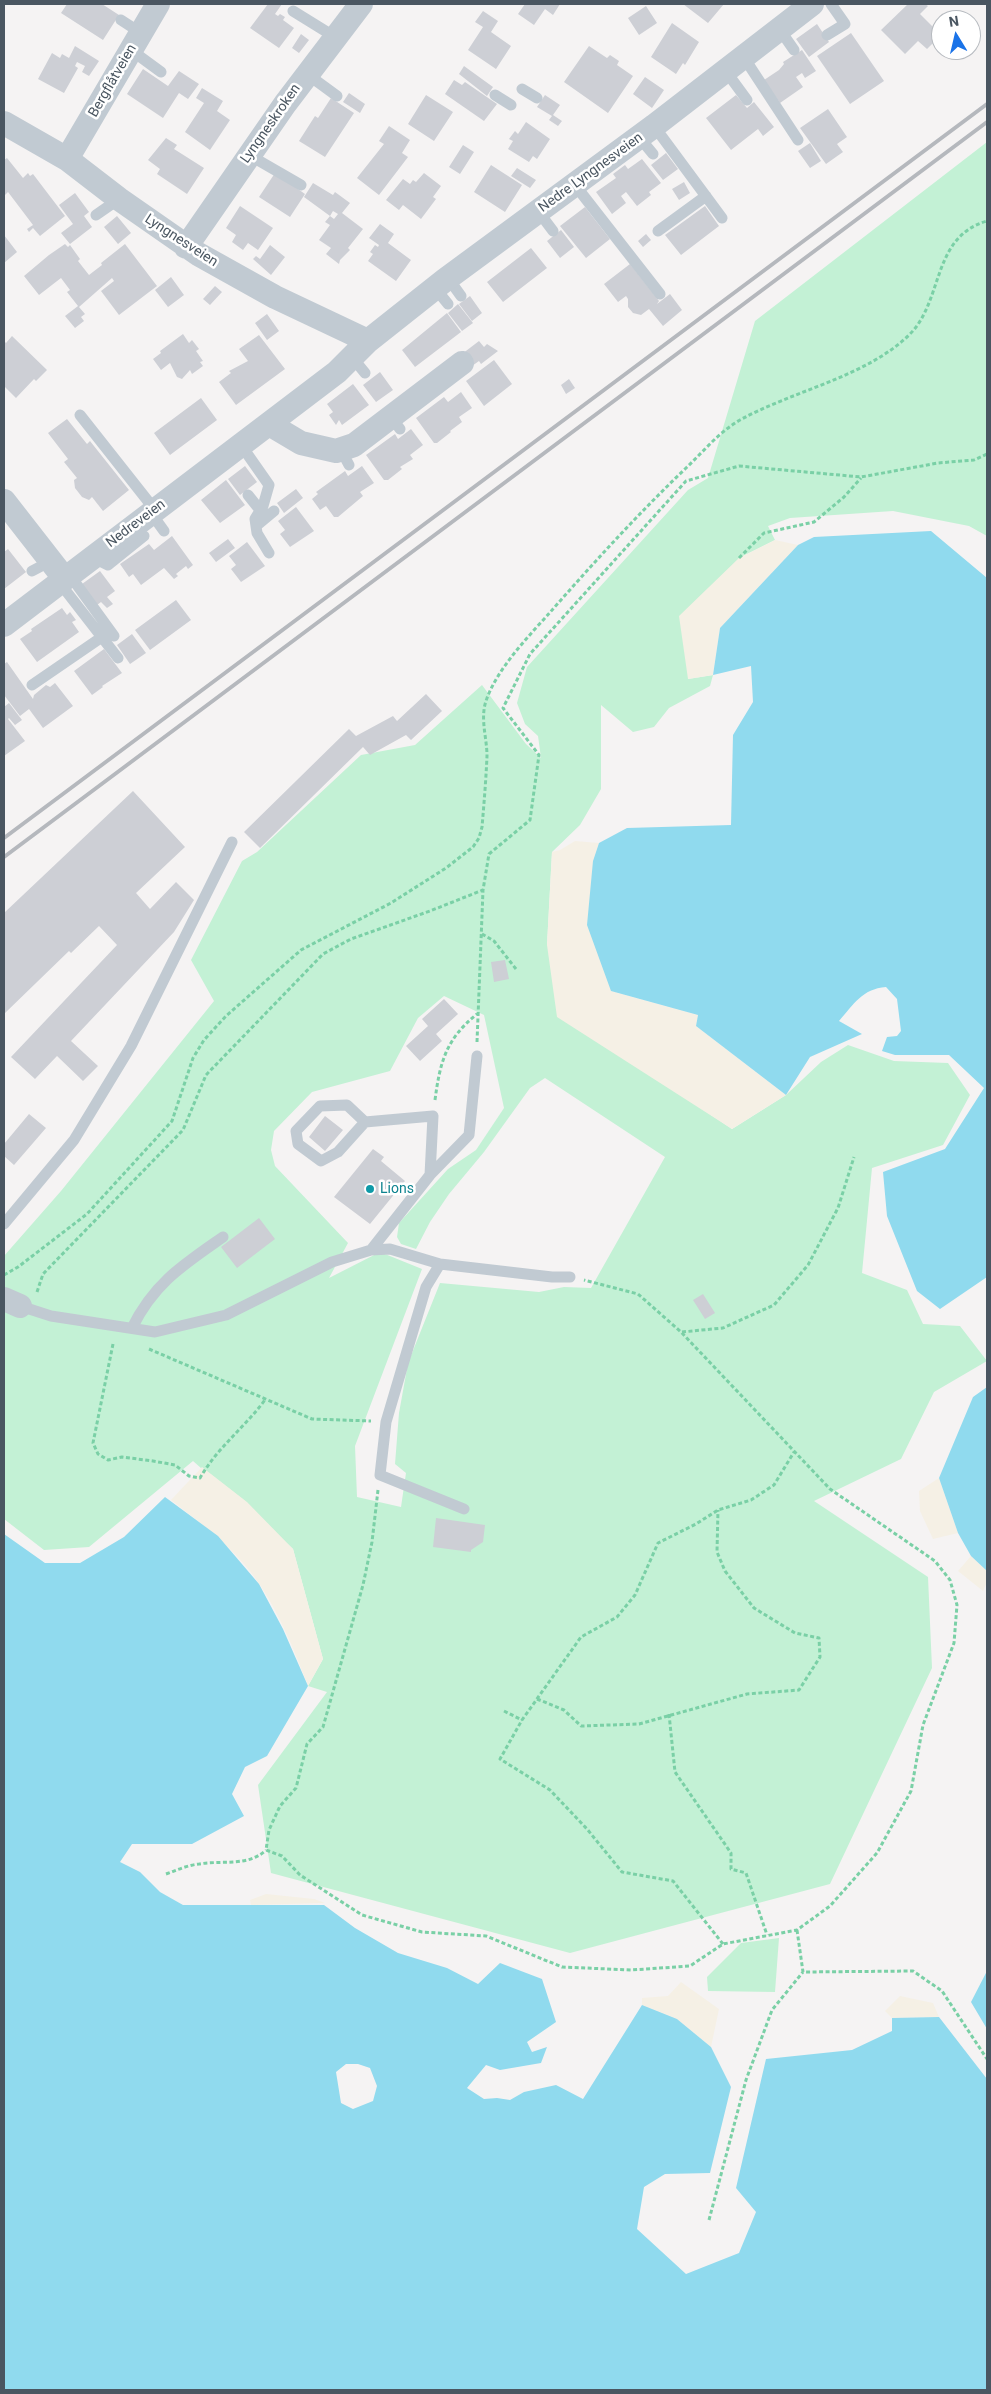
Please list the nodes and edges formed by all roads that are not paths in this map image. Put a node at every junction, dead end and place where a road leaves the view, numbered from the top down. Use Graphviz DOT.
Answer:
graph roads {
  1 [pos="158,4"];
  2 [pos="361,4"];
  3 [pos="815,4"];
  4 [pos="293,11"];
  5 [pos="122,20"];
  6 [pos="780,30"];
  7 [pos="827,35"];
  8 [pos="335,37"];
  9 [pos="136,42"];
  10 [pos="794,50"];
  11 [pos="734,63"];
  12 [pos="162,72"];
  13 [pos="307,74"];
  14 [pos="522,89"];
  15 [pos="495,95"];
  16 [pos="337,96"];
  17 [pos="537,98"];
  18 [pos="747,100"];
  19 [pos="511,105"];
  20 [pos="4,123"];
  21 [pos="649,139"];
  22 [pos="798,140"];
  23 [pos="249,155"];
  24 [pos="67,159"];
  25 [pos="301,184"];
  26 [pos="575,185"];
  27 [pos="706,196"];
  28 [pos="118,199"];
  29 [pos="538,211"];
  30 [pos="96,215"];
  31 [pos="722,218"];
  32 [pos="552,231"];
  33 [pos="658,231"];
  34 [pos="186,247"];
  35 [pos="660,294"];
  36 [pos="362,357"];
  37 [pos="462,363"];
  38 [pos="80,415"];
  39 [pos="268,424"];
  40 [pos="241,445"];
  41 [pos="248,495"];
  42 [pos="4,501"];
  43 [pos="260,510"];
  44 [pos="274,511"];
  45 [pos="157,518"];
  46 [pos="256,526"];
  47 [pos="144,536"];
  48 [pos="269,553"];
  49 [pos="92,557"];
  50 [pos="55,573"];
  51 [pos="4,625"];
  52 [pos="114,636"];
  53 [pos="102,637"];
  54 [pos="118,658"];
  55 [pos="32,685"];
  56 [pos="232,842"];
  57 [pos="476,1056"];
  58 [pos="365,1122"];
  59 [pos="430,1175"];
  60 [pos="4,1224"];
  61 [pos="223,1237"];
  62 [pos="371,1250"];
  63 [pos="440,1264"];
  64 [pos="570,1277"];
  65 [pos="18,1305"];
  66 [pos="132,1328"];
  67 [pos="464,1509"];
  1 -- 9 [label="street, Bergflåtveien"];
  2 -- 8 [label="street, Lyngneskroken"];
  3 -- 6 [label="street, Nedre Lyngnesveien"];
  3 -- 7 [label="lane"];
  4 -- 8 [label="lane"];
  5 -- 9 [label="lane"];
  6 -- 10 [label="lane"];
  6 -- 11 [label="street, Nedre Lyngnesveien"];
  8 -- 13 [label="street, Lyngneskroken"];
  9 -- 12 [label="lane"];
  9 -- 24 [label="street, Bergflåtveien"];
  11 -- 18 [label="lane"];
  11 -- 21 [label="street, Nedre Lyngnesveien"];
  11 -- 22 [label="lane"];
  13 -- 16 [label="lane"];
  13 -- 23 [label="street, Lyngneskroken"];
  14 -- 17 [label="lane"];
  15 -- 19 [label="lane"];
  20 -- 24 [label="street, Lyngnesveien"];
  21 -- 26 [label="street, Nedre Lyngnesveien"];
  21 -- 27 [label="lane"];
  23 -- 25 [label="lane"];
  23 -- 34 [label="street, Lyngneskroken"];
  24 -- 28 [label="street, Lyngnesveien"];
  26 -- 29 [label="street, Nedre Lyngnesveien"];
  26 -- 35 [label="lane"];
  27 -- 31 [label="lane"];
  27 -- 33 [label="lane"];
  28 -- 30 [label="lane"];
  28 -- 34 [label="street, Lyngnesveien"];
  29 -- 32 [label="lane"];
  29 -- 36 [label="street, Nedre Lyngnesveien"];
  34 -- 36 [label="street, Lyngnesveien"];
  36 -- 39 [label="street, Nedreveien"];
  37 -- 39 [label="street"];
  38 -- 45 [label="lane"];
  39 -- 40 [label="street, Nedreveien"];
  40 -- 43 [label="lane"];
  40 -- 45 [label="street, Nedreveien"];
  41 -- 43 [label="lane"];
  42 -- 50 [label="street"];
  43 -- 46 [label="lane"];
  44 -- 46 [label="lane"];
  45 -- 49 [label="street, Nedreveien"];
  46 -- 48 [label="lane"];
  47 -- 49 [label="lane"];
  49 -- 50 [label="street, Nedreveien"];
  50 -- 51 [label="street, Nedreveien"];
  50 -- 52 [label="lane"];
  50 -- 53 [label="lane"];
  53 -- 54 [label="lane"];
  53 -- 55 [label="lane"];
  56 -- 60 [label="lane"];
  57 -- 59 [label="lane"];
  58 -- 58 [label="lane"];
  58 -- 59 [label="lane"];
  59 -- 62 [label="lane"];
  61 -- 66 [label="lane"];
  62 -- 63 [label="lane"];
  62 -- 66 [label="lane"];
  63 -- 64 [label="lane"];
  63 -- 67 [label="lane"];
  65 -- 66 [label="lane"];
}
